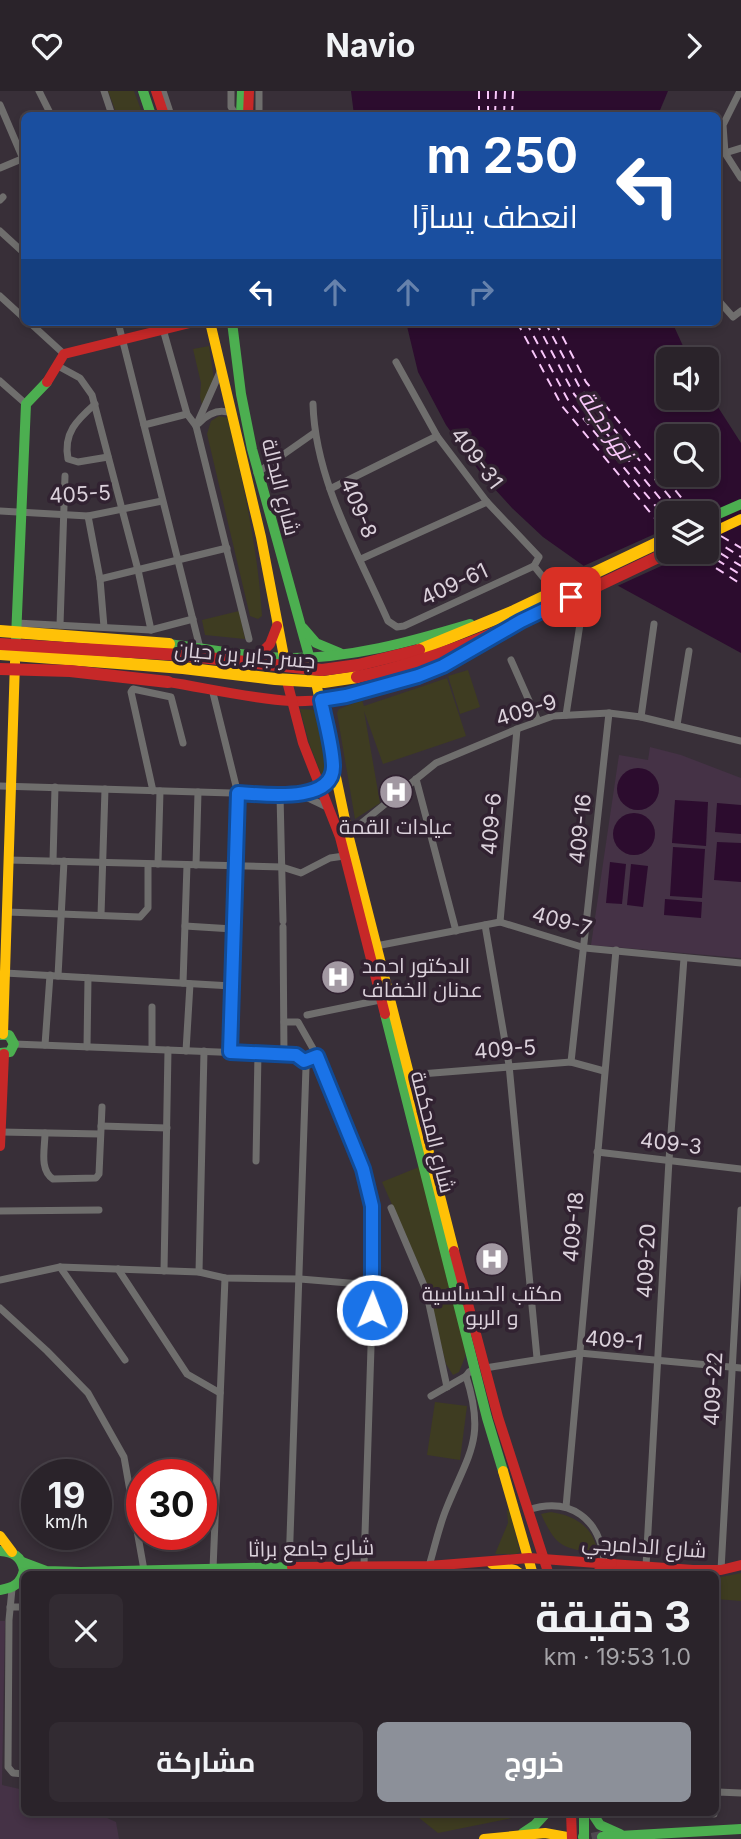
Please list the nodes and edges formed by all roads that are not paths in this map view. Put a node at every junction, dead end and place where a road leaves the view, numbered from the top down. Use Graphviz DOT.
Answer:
graph roads {
  1 [pos="38,91"];
  2 [pos="104,91"];
  3 [pos="143,91"];
  4 [pos="156,91"];
  5 [pos="163,91"];
  6 [pos="231,91"];
  7 [pos="242,91"];
  8 [pos="249,91"];
  9 [pos="259,91"];
  10 [pos="740,91"];
  11 [pos="0,105"];
  12 [pos="49,112"];
  13 [pos="111,112"];
  14 [pos="150,112"];
  15 [pos="163,112"];
  16 [pos="170,112"];
  17 [pos="235,112"];
  18 [pos="238,112"];
  19 [pos="248,112"];
  20 [pos="259,112"];
  21 [pos="741,148"];
  22 [pos="21,152"];
  23 [pos="725,153"];
  24 [pos="21,160"];
  25 [pos="0,168"];
  26 [pos="741,178"];
  27 [pos="0,231"];
  28 [pos="21,250"];
  29 [pos="1,298"];
  30 [pos="721,303"];
  31 [pos="741,311"];
  32 [pos="21,315"];
  33 [pos="32,326"];
  34 [pos="118,326"];
  35 [pos="162,326"];
  36 [pos="211,326"];
  37 [pos="233,326"];
  38 [pos="240,326"];
  39 [pos="122,340"];
  40 [pos="237,354"];
  41 [pos="61,360"];
  42 [pos="396,362"];
  43 [pos="221,370"];
  44 [pos="0,381"];
  45 [pos="26,404"];
  46 [pos="94,404"];
  47 [pos="313,404"];
  48 [pos="187,414"];
  49 [pos="232,414"];
  50 [pos="144,425"];
  51 [pos="196,426"];
  52 [pos="314,433"];
  53 [pos="438,436"];
  54 [pos="108,457"];
  55 [pos="257,473"];
  56 [pos="65,476"];
  57 [pos="330,489"];
  58 [pos="162,501"];
  59 [pos="487,502"];
  60 [pos="741,504"];
  61 [pos="120,510"];
  62 [pos="0,511"];
  63 [pos="22,513"];
  64 [pos="719,514"];
  65 [pos="64,516"];
  66 [pos="88,516"];
  67 [pos="741,519"];
  68 [pos="719,529"];
  69 [pos="656,544"];
  70 [pos="226,548"];
  71 [pos="656,557"];
  72 [pos="361,559"];
  73 [pos="178,560"];
  74 [pos="534,566"];
  75 [pos="138,570"];
  76 [pos="100,579"];
  77 [pos="547,582"];
  78 [pos="580,602"];
  79 [pos="517,616"];
  80 [pos="193,619"];
  81 [pos="278,620"];
  82 [pos="298,621"];
  83 [pos="388,621"];
  84 [pos="16,623"];
  85 [pos="654,624"];
  86 [pos="60,625"];
  87 [pos="104,627"];
  88 [pos="150,629"];
  89 [pos="0,632"];
  90 [pos="16,638"];
  91 [pos="249,639"];
  92 [pos="0,644"];
  93 [pos="200,648"];
  94 [pos="689,651"];
  95 [pos="0,654"];
  96 [pos="343,654"];
  97 [pos="258,656"];
  98 [pos="285,660"];
  99 [pos="310,660"];
  100 [pos="511,660"];
  101 [pos="15,662"];
  102 [pos="0,669"];
  103 [pos="288,685"];
  104 [pos="212,688"];
  105 [pos="319,693"];
  106 [pos="290,702"];
  107 [pos="609,713"];
  108 [pos="566,715"];
  109 [pos="641,717"];
  110 [pos="538,721"];
  111 [pos="677,725"];
  112 [pos="517,729"];
  113 [pos="741,741"];
  114 [pos="183,743"];
  115 [pos="333,765"];
  116 [pos="416,779"];
  117 [pos="5,786"];
  118 [pos="55,787"];
  119 [pos="321,787"];
  120 [pos="105,789"];
  121 [pos="157,791"];
  122 [pos="198,792"];
  123 [pos="238,793"];
  124 [pos="280,795"];
  125 [pos="300,795"];
  126 [pos="329,808"];
  127 [pos="348,834"];
  128 [pos="344,856"];
  129 [pos="8,859"];
  130 [pos="54,861"];
  131 [pos="64,861"];
  132 [pos="102,863"];
  133 [pos="148,864"];
  134 [pos="158,864"];
  135 [pos="187,865"];
  136 [pos="196,865"];
  137 [pos="236,866"];
  138 [pos="282,867"];
  139 [pos="4,876"];
  140 [pos="7,912"];
  141 [pos="61,914"];
  142 [pos="101,915"];
  143 [pos="500,922"];
  144 [pos="485,925"];
  145 [pos="185,926"];
  146 [pos="233,929"];
  147 [pos="456,931"];
  148 [pos="376,946"];
  149 [pos="3,947"];
  150 [pos="585,948"];
  151 [pos="616,950"];
  152 [pos="684,958"];
  153 [pos="741,963"];
  154 [pos="5,973"];
  155 [pos="54,976"];
  156 [pos="88,978"];
  157 [pos="187,983"];
  158 [pos="232,986"];
  159 [pos="380,1000"];
  160 [pos="152,1007"];
  161 [pos="307,1015"];
  162 [pos="284,1022"];
  163 [pos="1,1034"];
  164 [pos="14,1044"];
  165 [pos="45,1045"];
  166 [pos="87,1047"];
  167 [pos="152,1049"];
  168 [pos="168,1050"];
  169 [pos="186,1051"];
  170 [pos="204,1051"];
  171 [pos="230,1052"];
  172 [pos="258,1053"];
  173 [pos="2,1054"];
  174 [pos="284,1055"];
  175 [pos="317,1056"];
  176 [pos="304,1061"];
  177 [pos="571,1062"];
  178 [pos="509,1065"];
  179 [pos="604,1071"];
  180 [pos="408,1075"];
  181 [pos="102,1107"];
  182 [pos="167,1128"];
  183 [pos="101,1130"];
  184 [pos="1,1132"];
  185 [pos="45,1133"];
  186 [pos="0,1146"];
  187 [pos="597,1152"];
  188 [pos="669,1160"];
  189 [pos="256,1161"];
  190 [pos="741,1169"];
  191 [pos="391,1208"];
  192 [pos="99,1210"];
  193 [pos="741,1210"];
  194 [pos="0,1212"];
  195 [pos="60,1267"];
  196 [pos="118,1269"];
  197 [pos="164,1271"];
  198 [pos="199,1272"];
  199 [pos="225,1278"];
  200 [pos="300,1279"];
  201 [pos="0,1280"];
  202 [pos="373,1285"];
  203 [pos="0,1308"];
  204 [pos="579,1353"];
  205 [pos="537,1359"];
  206 [pos="125,1360"];
  207 [pos="658,1361"];
  208 [pos="732,1367"];
  209 [pos="741,1368"];
  210 [pos="476,1371"];
  211 [pos="447,1387"];
  212 [pos="220,1393"];
  213 [pos="431,1396"];
  214 [pos="566,1507"];
  215 [pos="528,1510"];
  216 [pos="0,1535"];
  217 [pos="6,1551"];
  218 [pos="529,1558"];
  219 [pos="544,1558"];
  220 [pos="22,1562"];
  221 [pos="483,1562"];
  222 [pos="608,1563"];
  223 [pos="364,1565"];
  224 [pos="741,1565"];
  225 [pos="429,1566"];
  226 [pos="646,1566"];
  227 [pos="289,1567"];
  228 [pos="213,1569"];
  229 [pos="721,1570"];
  230 [pos="24,1571"];
  231 [pos="48,1571"];
  232 [pos="139,1571"];
  233 [pos="164,1571"];
  234 [pos="516,1571"];
  235 [pos="532,1571"];
  236 [pos="548,1571"];
  237 [pos="599,1571"];
  238 [pos="14,1585"];
  239 [pos="10,1607"];
  240 [pos="21,1607"];
  241 [pos="21,1774"];
  242 [pos="719,1793"];
  243 [pos="741,1793"];
  244 [pos="543,1816"];
  245 [pos="572,1816"];
  246 [pos="582,1816"];
  247 [pos="594,1816"];
  248 [pos="741,1829"];
  249 [pos="519,1834"];
  250 [pos="629,1835"];
  251 [pos="576,1836"];
  252 [pos="602,1837"];
  253 [pos="484,1839"];
  254 [pos="538,1839"];
  1 -- 12 [label="street"];
  2 -- 13 [label="street"];
  3 -- 14 [label="main road"];
  4 -- 15 [label="main road"];
  5 -- 16 [label="street"];
  6 -- 17 [label="street"];
  7 -- 18 [label="main road"];
  8 -- 19 [label="main road"];
  9 -- 20 [label="street"];
  10 -- 23 [label="street"];
  11 -- 22 [label="street"];
  21 -- 23 [label="street"];
  23 -- 26 [label="street"];
  24 -- 25 [label="street"];
  27 -- 28 [label="street"];
  29 -- 32 [label="street"];
  30 -- 31 [label="street"];
  33 -- 41 [label="street"];
  34 -- 39 [label="street"];
  35 -- 39 [label="main road"];
  35 -- 48 [label="street"];
  36 -- 43 [label="main road, شارع البدالة"];
  37 -- 40 [label="main road, شارع البدالة"];
  38 -- 40 [label="main road"];
  39 -- 41 [label="main road"];
  39 -- 50 [label="street"];
  40 -- 55 [label="main road, شارع البدالة"];
  41 -- 45 [label="main road"];
  41 -- 46 [label="street"];
  42 -- 53 [label="street, 409-31"];
  43 -- 49 [label="main road, شارع البدالة"];
  43 -- 51 [label="street"];
  44 -- 45 [label="street"];
  45 -- 63 [label="main road"];
  46 -- 54 [label="street"];
  46 -- 54 [label="street"];
  47 -- 52 [label="street, 409-8"];
  48 -- 50 [label="street"];
  48 -- 51 [label="street"];
  49 -- 51 [label="street"];
  49 -- 81 [label="main road, شارع البدالة"];
  50 -- 58 [label="street"];
  51 -- 70 [label="street"];
  52 -- 55 [label="street"];
  52 -- 57 [label="street, 409-8"];
  53 -- 57 [label="street"];
  53 -- 59 [label="street, 409-31"];
  54 -- 61 [label="street"];
  55 -- 82 [label="main road, شارع البدالة"];
  56 -- 65 [label="street"];
  57 -- 72 [label="street, 409-8"];
  58 -- 61 [label="street, 405-5"];
  58 -- 73 [label="street"];
  59 -- 72 [label="street"];
  59 -- 74 [label="street, 409-31"];
  60 -- 64 [label="main road"];
  61 -- 66 [label="street, 405-5"];
  61 -- 75 [label="street"];
  62 -- 63 [label="street, 405-5"];
  63 -- 65 [label="street, 405-5"];
  63 -- 84 [label="main road"];
  65 -- 66 [label="street, 405-5"];
  65 -- 86 [label="street"];
  66 -- 76 [label="street"];
  67 -- 68 [label="main road"];
  69 -- 79 [label="main road, جسر جابر بن حيان, bridge"];
  70 -- 73 [label="street"];
  70 -- 91 [label="street"];
  71 -- 79 [label="main road, جسر جابر بن حيان, bridge"];
  72 -- 83 [label="street, 409-8"];
  73 -- 75 [label="street"];
  73 -- 80 [label="street"];
  74 -- 77 [label="street"];
  74 -- 83 [label="street, 409-61"];
  75 -- 76 [label="street"];
  75 -- 88 [label="street"];
  76 -- 87 [label="street"];
  78 -- 108 [label="street"];
  79 -- 92 [label="main road, جسر جابر بن حيان, bridge"];
  79 -- 95 [label="main road, جسر جابر بن حيان, bridge"];
  79 -- 96 [label="main road, bridge"];
  79 -- 105 [label="main road, bridge"];
  80 -- 88 [label="street"];
  80 -- 93 [label="street"];
  81 -- 97 [label="main road"];
  81 -- 98 [label="main road, شارع البدالة"];
  82 -- 96 [label="main road"];
  82 -- 99 [label="main road, شارع البدالة"];
  84 -- 86 [label="street"];
  84 -- 90 [label="main road"];
  85 -- 109 [label="street"];
  86 -- 87 [label="street"];
  87 -- 88 [label="street"];
  89 -- 93 [label="main road, bridge"];
  93 -- 97 [label="main road"];
  94 -- 111 [label="street"];
  96 -- 99 [label="main road"];
  97 -- 98 [label="main road"];
  98 -- 99 [label="main road"];
  100 -- 110 [label="street"];
  101 -- 117 [label="main road"];
  102 -- 104 [label="main road, bridge"];
  103 -- 106 [label="main road, شارع المحكمة"];
  104 -- 106 [label="main road"];
  104 -- 123 [label="street"];
  105 -- 106 [label="main road"];
  105 -- 115 [label="main road, شارع المحكمة"];
  106 -- 119 [label="main road, شارع المحكمة"];
  107 -- 108 [label="street, 409-9"];
  107 -- 109 [label="street, 409-9"];
  107 -- 150 [label="street, 409-16"];
  108 -- 110 [label="street, 409-9"];
  109 -- 111 [label="street, 409-9"];
  110 -- 112 [label="street, 409-9"];
  111 -- 113 [label="street, 409-9"];
  112 -- 116 [label="street, 409-9"];
  112 -- 143 [label="street, 409-6"];
  114 -- 121 [label="street"];
  115 -- 119 [label="street"];
  115 -- 127 [label="main road, شارع المحكمة"];
  116 -- 127 [label="street, 409-9"];
  116 -- 147 [label="street"];
  117 -- 118 [label="street"];
  117 -- 129 [label="main road"];
  118 -- 120 [label="street"];
  118 -- 130 [label="street"];
  119 -- 125 [label="street"];
  119 -- 126 [label="main road, شارع المحكمة"];
  120 -- 121 [label="street"];
  120 -- 132 [label="street"];
  121 -- 122 [label="street"];
  121 -- 134 [label="street"];
  122 -- 123 [label="street"];
  122 -- 136 [label="street"];
  123 -- 124 [label="street"];
  123 -- 137 [label="street"];
  124 -- 125 [label="street"];
  124 -- 138 [label="street"];
  125 -- 126 [label="street"];
  126 -- 128 [label="main road, شارع المحكمة"];
  127 -- 148 [label="main road, شارع المحكمة"];
  128 -- 138 [label="street"];
  128 -- 159 [label="main road, شارع المحكمة"];
  129 -- 130 [label="street"];
  129 -- 139 [label="main road"];
  130 -- 131 [label="street"];
  131 -- 132 [label="street"];
  131 -- 141 [label="street"];
  132 -- 133 [label="street"];
  132 -- 142 [label="street"];
  133 -- 134 [label="street"];
  133 -- 142 [label="street"];
  134 -- 135 [label="street"];
  135 -- 136 [label="street"];
  135 -- 145 [label="street"];
  136 -- 137 [label="street"];
  137 -- 138 [label="street"];
  137 -- 146 [label="street"];
  138 -- 162 [label="street"];
  139 -- 140 [label="main road"];
  140 -- 141 [label="street"];
  140 -- 149 [label="main road"];
  141 -- 142 [label="street"];
  141 -- 155 [label="street"];
  143 -- 144 [label="street, 409-7"];
  143 -- 150 [label="street, 409-7"];
  144 -- 147 [label="street, 409-7"];
  144 -- 178 [label="street"];
  145 -- 146 [label="street"];
  145 -- 157 [label="street"];
  146 -- 158 [label="street"];
  147 -- 148 [label="street, 409-7"];
  148 -- 180 [label="main road, شارع المحكمة"];
  149 -- 154 [label="main road"];
  150 -- 151 [label="street, 409-7"];
  150 -- 177 [label="street, 409-16"];
  151 -- 152 [label="street, 409-7"];
  151 -- 179 [label="street, 409-18"];
  152 -- 153 [label="street, 409-7"];
  152 -- 188 [label="street, 409-20"];
  154 -- 155 [label="street"];
  154 -- 163 [label="main road"];
  155 -- 156 [label="street"];
  155 -- 165 [label="street"];
  156 -- 157 [label="street"];
  156 -- 166 [label="street"];
  157 -- 158 [label="street"];
  157 -- 169 [label="street"];
  158 -- 171 [label="street"];
  159 -- 161 [label="street"];
  159 -- 210 [label="main road, شارع المحكمة"];
  160 -- 167 [label="street"];
  162 -- 174 [label="street"];
  162 -- 175 [label="street"];
  163 -- 164 [label="main road"];
  164 -- 165 [label="street"];
  164 -- 173 [label="main road"];
  165 -- 166 [label="street"];
  166 -- 167 [label="street"];
  167 -- 168 [label="street"];
  168 -- 169 [label="street"];
  168 -- 182 [label="street"];
  169 -- 170 [label="street"];
  170 -- 171 [label="street"];
  170 -- 198 [label="street"];
  171 -- 172 [label="street"];
  172 -- 174 [label="street"];
  172 -- 189 [label="street"];
  173 -- 184 [label="main road"];
  174 -- 176 [label="street"];
  175 -- 176 [label="street"];
  175 -- 202 [label="street"];
  176 -- 200 [label="street"];
  177 -- 178 [label="street, 409-5"];
  177 -- 179 [label="street, 409-5"];
  178 -- 180 [label="street, 409-5"];
  178 -- 205 [label="street"];
  179 -- 187 [label="street, 409-18"];
  180 -- 210 [label="main road, شارع المحكمة"];
  181 -- 183 [label="street"];
  182 -- 183 [label="street"];
  182 -- 197 [label="street"];
  183 -- 185 [label="street"];
  183 -- 185 [label="street"];
  184 -- 185 [label="street"];
  184 -- 186 [label="main road"];
  187 -- 188 [label="street, 409-3"];
  187 -- 204 [label="street, 409-18"];
  188 -- 190 [label="street, 409-3"];
  188 -- 207 [label="street, 409-20"];
  191 -- 211 [label="street"];
  192 -- 194 [label="street"];
  193 -- 208 [label="street, 409-22"];
  195 -- 196 [label="street"];
  195 -- 201 [label="street"];
  195 -- 206 [label="street"];
  196 -- 197 [label="street"];
  196 -- 212 [label="street"];
  197 -- 198 [label="street"];
  198 -- 199 [label="street"];
  199 -- 200 [label="street"];
  199 -- 212 [label="street"];
  200 -- 202 [label="street"];
  200 -- 227 [label="street"];
  202 -- 223 [label="street"];
  203 -- 232 [label="street"];
  204 -- 205 [label="street, 409-1"];
  204 -- 207 [label="street, 409-1"];
  204 -- 214 [label="street, 409-18"];
  205 -- 210 [label="street, 409-1"];
  207 -- 208 [label="street, 409-1"];
  207 -- 226 [label="street, 409-20"];
  208 -- 209 [label="street, 409-1"];
  208 -- 229 [label="street, 409-22"];
  210 -- 211 [label="street"];
  210 -- 215 [label="main road, شارع المحكمة"];
  210 -- 218 [label="main road, شارع المحكمة"];
  210 -- 225 [label="street"];
  211 -- 213 [label="street"];
  212 -- 228 [label="street"];
  214 -- 215 [label="street"];
  214 -- 222 [label="street"];
  215 -- 219 [label="main road, شارع المحكمة"];
  216 -- 217 [label="main road"];
  217 -- 220 [label="main road"];
  218 -- 219 [label="main road, شارع الدامرجي"];
  218 -- 221 [label="main road, شارع جامع براثا"];
  218 -- 235 [label="main road, شارع المحكمة"];
  219 -- 222 [label="main road, شارع الدامرجي"];
  219 -- 236 [label="main road, شارع المحكمة"];
  220 -- 230 [label="main road"];
  220 -- 231 [label="main road, شارع جامع براثا"];
  221 -- 225 [label="main road, شارع جامع براثا"];
  221 -- 234 [label="main road"];
  222 -- 226 [label="main road, شارع الدامرجي"];
  222 -- 237 [label="main road"];
  223 -- 225 [label="main road, شارع جامع براثا"];
  223 -- 227 [label="main road, شارع جامع براثا"];
  224 -- 229 [label="main road, شارع الدامرجي"];
  226 -- 229 [label="main road, شارع الدامرجي"];
  227 -- 228 [label="main road, شارع جامع براثا"];
  228 -- 233 [label="main road, شارع جامع براثا"];
  238 -- 239 [label="street"];
  239 -- 240 [label="street"];
  239 -- 241 [label="street"];
  242 -- 243 [label="street"];
  244 -- 249 [label="main road"];
  245 -- 251 [label="main road"];
  246 -- 251 [label="main road"];
  247 -- 250 [label="main road"];
  248 -- 250 [label="main road"];
  249 -- 251 [label="main road"];
  249 -- 253 [label="main road"];
  249 -- 254 [label="main road"];
  250 -- 252 [label="main road"];
}
